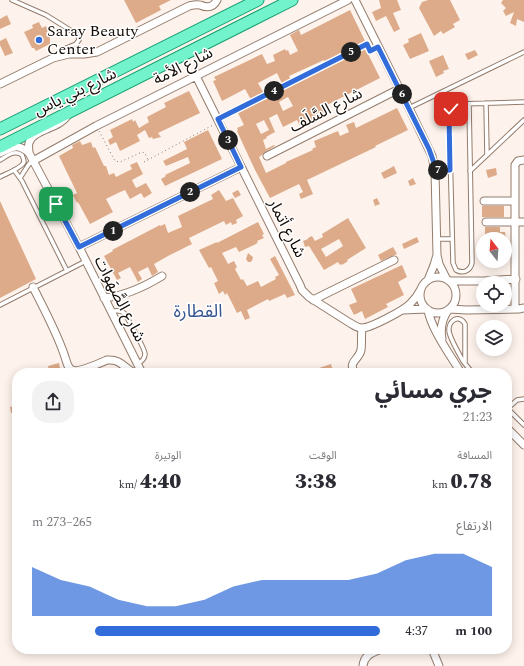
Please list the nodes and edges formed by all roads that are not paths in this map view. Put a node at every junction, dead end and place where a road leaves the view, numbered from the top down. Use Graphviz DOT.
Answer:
graph roads {
  1 [pos="12,0"];
  2 [pos="217,0"];
  3 [pos="258,0"];
  4 [pos="292,0"];
  5 [pos="348,0"];
  6 [pos="354,0"];
  7 [pos="524,52"];
  8 [pos="53,58"];
  9 [pos="196,76"];
  10 [pos="0,84"];
  11 [pos="399,89"];
  12 [pos="524,102"];
  13 [pos="486,103"];
  14 [pos="468,104"];
  15 [pos="409,108"];
  16 [pos="66,114"];
  17 [pos="524,120"];
  18 [pos="0,129"];
  19 [pos="0,147"];
  20 [pos="0,153"];
  21 [pos="29,153"];
  22 [pos="488,155"];
  23 [pos="267,156"];
  24 [pos="0,160"];
  25 [pos="524,160"];
  26 [pos="33,161"];
  27 [pos="241,167"];
  28 [pos="14,170"];
  29 [pos="450,170"];
  30 [pos="435,171"];
  31 [pos="470,171"];
  32 [pos="0,177"];
  33 [pos="20,178"];
  34 [pos="484,201"];
  35 [pos="515,201"];
  36 [pos="486,222"];
  37 [pos="516,222"];
  38 [pos="524,222"];
  39 [pos="436,239"];
  40 [pos="452,239"];
  41 [pos="79,247"];
  42 [pos="437,255"];
  43 [pos="394,260"];
  44 [pos="86,262"];
  45 [pos="67,271"];
  46 [pos="162,276"];
  47 [pos="516,279"];
  48 [pos="428,280"];
  49 [pos="448,280"];
  50 [pos="33,287"];
  51 [pos="421,289"];
  52 [pos="104,298"];
  53 [pos="313,300"];
  54 [pos="0,305"];
  55 [pos="524,308"];
  56 [pos="427,309"];
  57 [pos="450,309"];
  58 [pos="515,309"];
  59 [pos="401,310"];
  60 [pos="111,312"];
  61 [pos="362,328"];
  62 [pos="443,343"];
  63 [pos="465,363"];
  64 [pos="137,364"];
  65 [pos="69,368"];
  66 [pos="85,368"];
  67 [pos="128,368"];
  68 [pos="139,368"];
  69 [pos="353,368"];
  70 [pos="458,368"];
  71 [pos="469,368"];
  72 [pos="524,399"];
  73 [pos="512,404"];
  74 [pos="512,414"];
  75 [pos="524,425"];
  76 [pos="512,433"];
  77 [pos="524,445"];
  78 [pos="370,654"];
  79 [pos="434,654"];
  80 [pos="363,666"];
  81 [pos="439,666"];
  1 -- 8 [label="lane"];
  2 -- 8 [label="street"];
  3 -- 18 [label="main road, شارع بني ياس"];
  4 -- 16 [label="main road, شارع بني ياس"];
  5 -- 9 [label="street, شارع الأمة"];
  6 -- 11 [label="street"];
  7 -- 15 [label="lane"];
  8 -- 10 [label="street"];
  9 -- 26 [label="street, شارع الأمة"];
  9 -- 27 [label="street, شارع أتمار"];
  11 -- 15 [label="street"];
  11 -- 23 [label="street, شارع السَّلَف"];
  12 -- 13 [label="lane"];
  13 -- 14 [label="lane"];
  13 -- 22 [label="lane"];
  14 -- 29 [label="lane"];
  14 -- 31 [label="lane"];
  15 -- 30 [label="street"];
  16 -- 19 [label="main road, شارع بني ياس"];
  16 -- 21 [label="street"];
  17 -- 22 [label="lane"];
  20 -- 21 [label="street"];
  21 -- 26 [label="street, شارع الصَّهَوات"];
  22 -- 31 [label="lane"];
  24 -- 28 [label="lane"];
  25 -- 35 [label="street"];
  26 -- 33 [label="lane"];
  26 -- 41 [label="street, شارع الصَّهَوات"];
  27 -- 41 [label="street"];
  27 -- 53 [label="street, شارع أتمار"];
  28 -- 32 [label="lane"];
  28 -- 33 [label="lane"];
  29 -- 30 [label="lane"];
  29 -- 40 [label="lane"];
  30 -- 39 [label="street"];
  31 -- 40 [label="lane"];
  33 -- 45 [label="lane"];
  34 -- 35 [label="street"];
  35 -- 37 [label="street"];
  36 -- 37 [label="street"];
  37 -- 38 [label="street"];
  37 -- 47 [label="street"];
  39 -- 40 [label="lane"];
  39 -- 42 [label="street"];
  41 -- 44 [label="street, شارع الصَّهَوات"];
  42 -- 48 [label="street"];
  42 -- 49 [label="street"];
  43 -- 53 [label="street"];
  44 -- 45 [label="lane"];
  44 -- 52 [label="street, شارع الصَّهَوات"];
  45 -- 50 [label="lane"];
  46 -- 52 [label="street"];
  47 -- 49 [label="street"];
  47 -- 58 [label="street"];
  48 -- 49 [label="street"];
  48 -- 51 [label="street"];
  49 -- 57 [label="street"];
  50 -- 54 [label="lane"];
  50 -- 65 [label="street"];
  51 -- 56 [label="street"];
  51 -- 59 [label="street"];
  52 -- 60 [label="street, شارع الصَّهَوات"];
  53 -- 61 [label="street, شارع أتمار"];
  55 -- 58 [label="street"];
  56 -- 57 [label="street"];
  56 -- 59 [label="street"];
  56 -- 62 [label="street"];
  57 -- 58 [label="street"];
  57 -- 62 [label="street"];
  59 -- 61 [label="street"];
  60 -- 64 [label="street, شارع الصَّهَوات"];
  60 -- 64 [label="lane"];
  61 -- 69 [label="street"];
  62 -- 70 [label="street"];
  63 -- 63 [label="lane"];
  63 -- 71 [label="lane"];
  64 -- 68 [label="street, شارع الصَّهَوات"];
  66 -- 67 [label="street"];
  72 -- 73 [label="lane"];
  74 -- 75 [label="lane"];
  76 -- 77 [label="street"];
  78 -- 80 [label="street"];
  79 -- 81 [label="street"];
}
